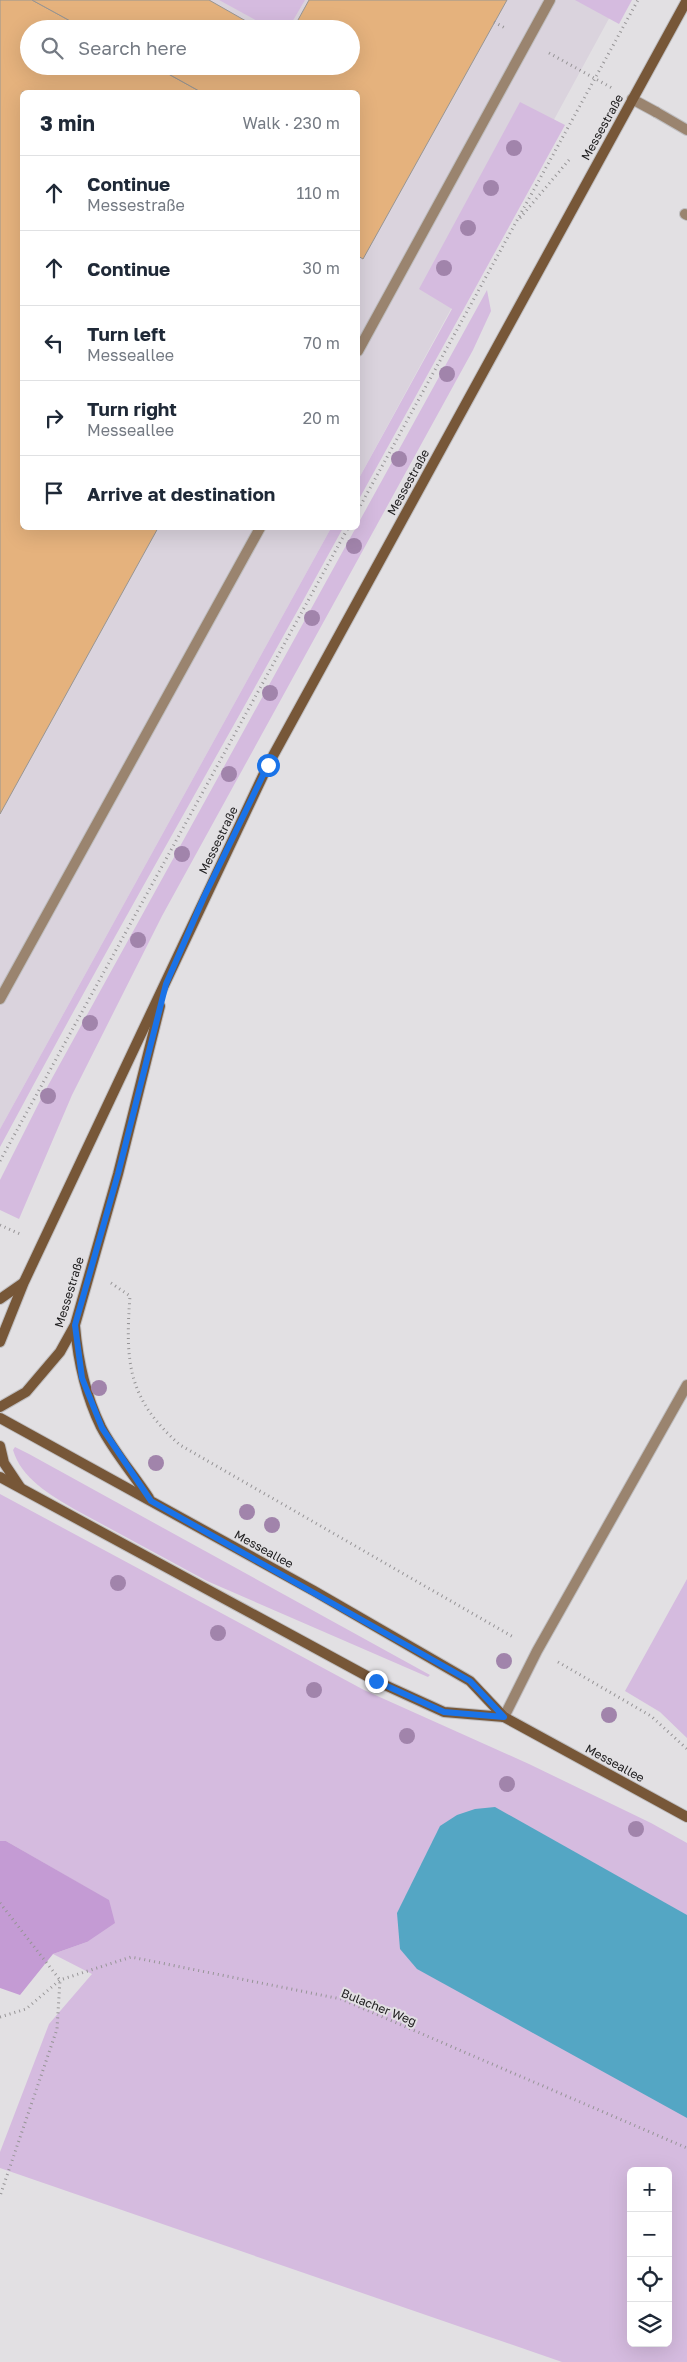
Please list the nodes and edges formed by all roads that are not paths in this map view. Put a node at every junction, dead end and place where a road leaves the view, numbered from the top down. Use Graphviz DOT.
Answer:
graph roads {
  1 [pos="550,0"];
  2 [pos="687,0"];
  3 [pos="632,99"];
  4 [pos="687,130"];
  5 [pos="360,346"];
  6 [pos="259,530"];
  7 [pos="166,984"];
  8 [pos="0,999"];
  9 [pos="24,1282"];
  10 [pos="0,1299"];
  11 [pos="75,1325"];
  12 [pos="0,1342"];
  13 [pos="687,1385"];
  14 [pos="0,1407"];
  15 [pos="0,1418"];
  16 [pos="0,1446"];
  17 [pos="0,1477"];
  18 [pos="22,1490"];
  19 [pos="151,1501"];
  20 [pos="504,1717"];
  21 [pos="687,1817"];
  1 -- 5 [label="street"];
  2 -- 3 [label="street, Messestraße"];
  3 -- 4 [label="street"];
  3 -- 7 [label="street, Messestraße"];
  6 -- 8 [label="street"];
  7 -- 9 [label="street, Messestraße"];
  7 -- 11 [label="street, Messestraße"];
  9 -- 10 [label="street"];
  9 -- 12 [label="street, Messestraße"];
  11 -- 14 [label="street, Messestraße"];
  11 -- 19 [label="street"];
  13 -- 20 [label="street"];
  15 -- 19 [label="street, Messeallee"];
  16 -- 18 [label="street"];
  17 -- 18 [label="street, Messeallee"];
  18 -- 20 [label="street, Messeallee"];
  19 -- 20 [label="street, Messeallee"];
  20 -- 21 [label="street, Messeallee"];
}
